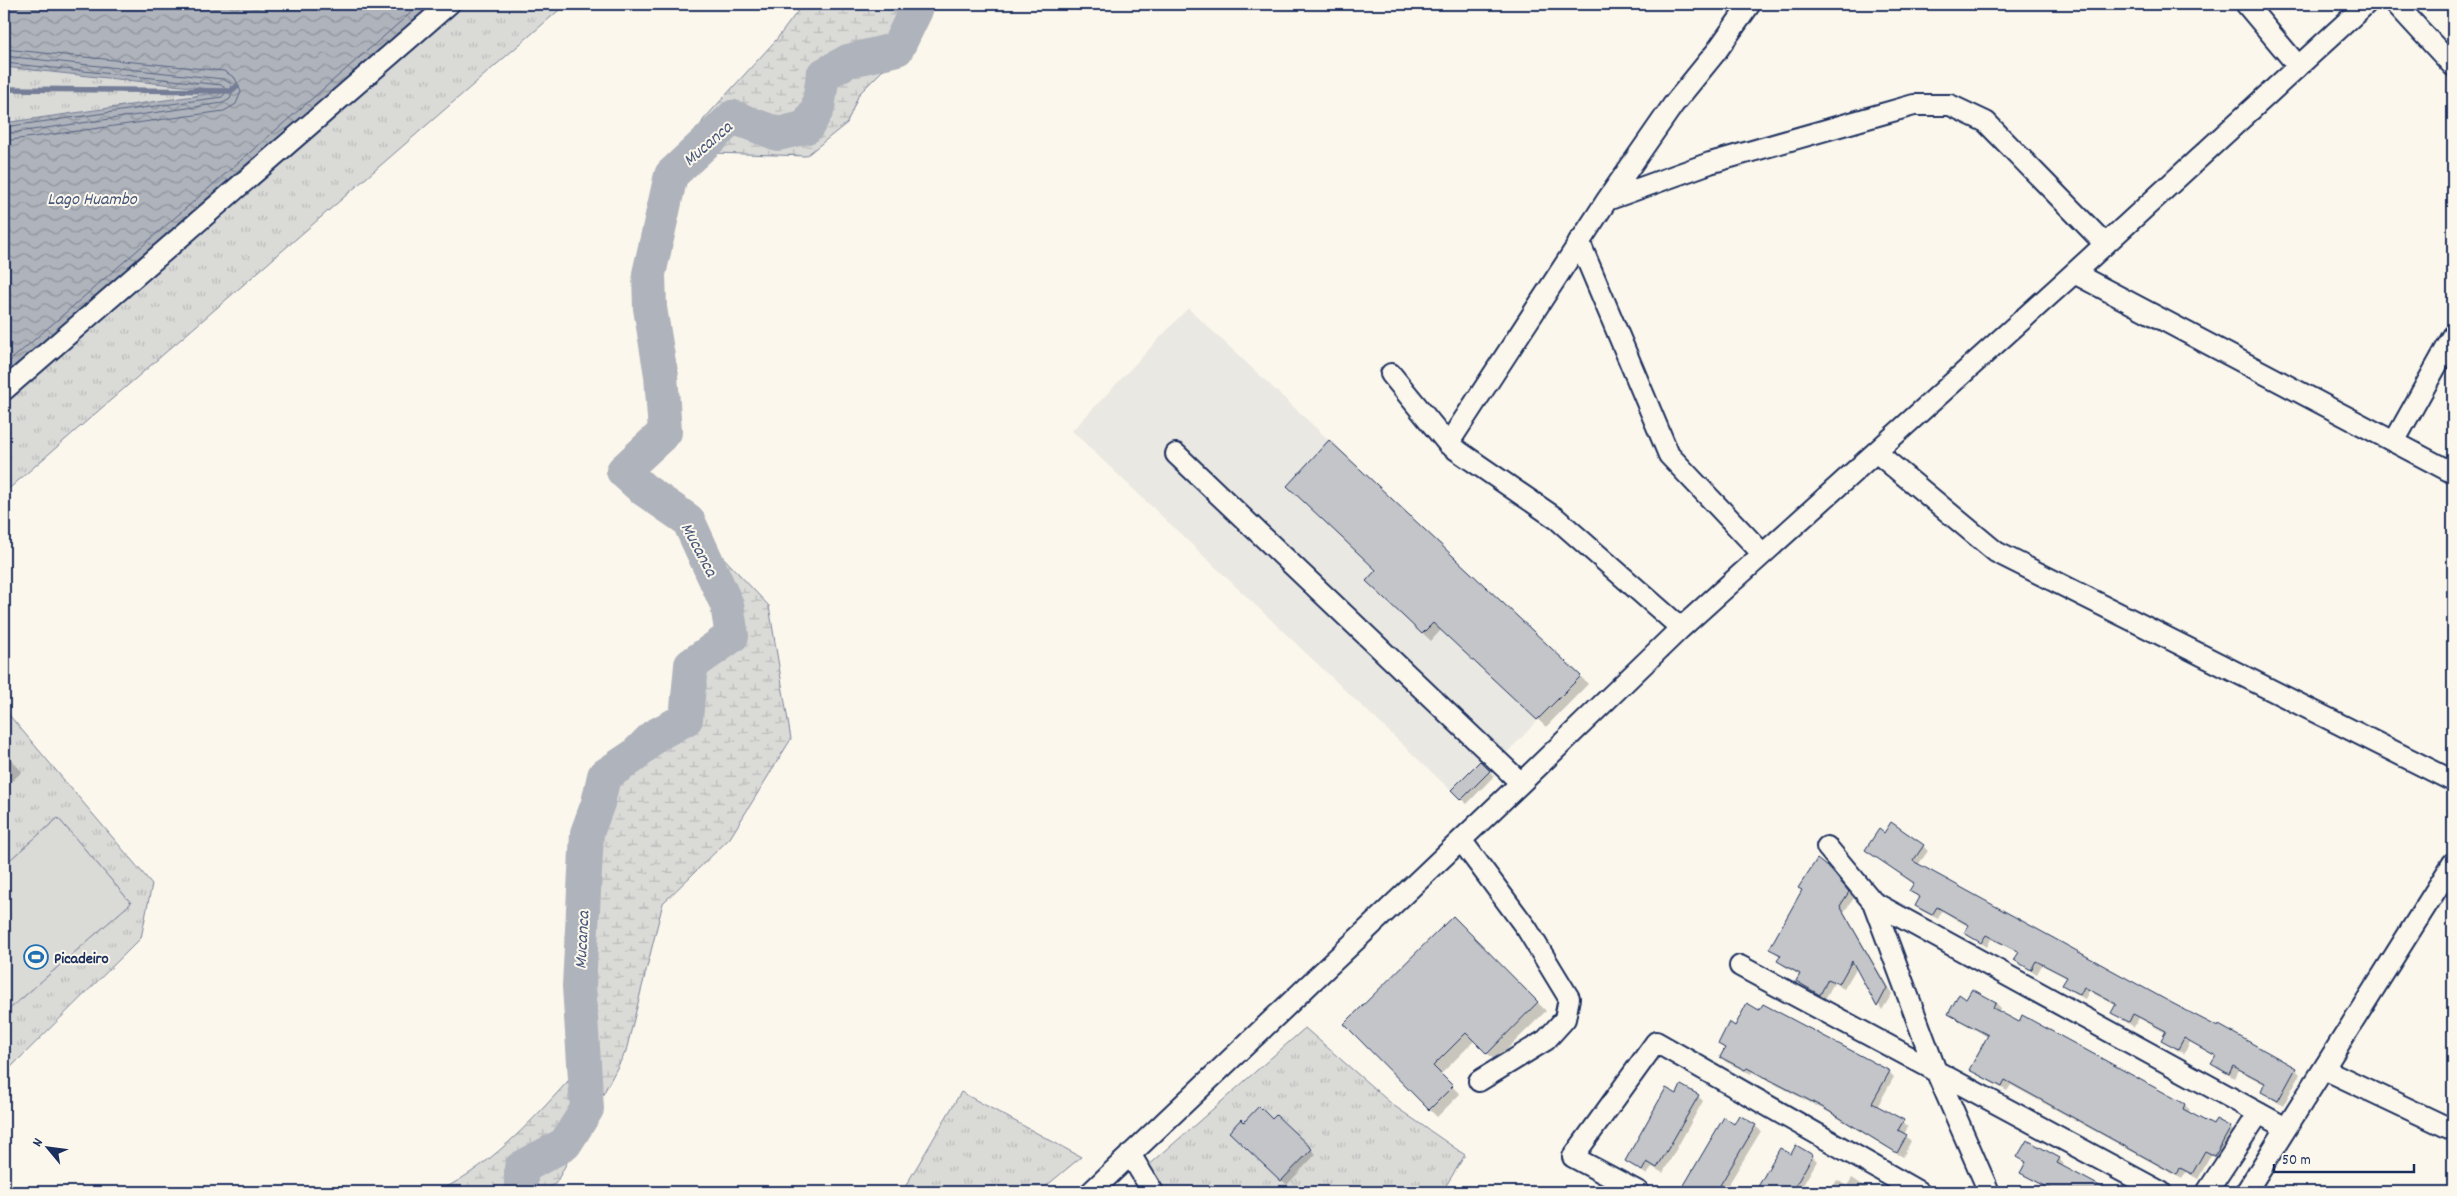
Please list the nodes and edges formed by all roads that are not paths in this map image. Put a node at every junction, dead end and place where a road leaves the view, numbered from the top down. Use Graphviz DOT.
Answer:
graph roads {
  1 [pos="449,4"];
  2 [pos="1750,4"];
  3 [pos="2246,4"];
  4 [pos="2366,4"];
  5 [pos="2396,4"];
  6 [pos="2298,66"];
  7 [pos="2453,66"];
  8 [pos="1607,200"];
  9 [pos="1579,241"];
  10 [pos="2104,243"];
  11 [pos="2074,273"];
  12 [pos="2453,336"];
  13 [pos="1391,374"];
  14 [pos="4,390"];
  15 [pos="2394,442"];
  16 [pos="1448,444"];
  17 [pos="1876,452"];
  18 [pos="1176,454"];
  19 [pos="2453,473"];
  20 [pos="1762,553"];
  21 [pos="1681,628"];
  22 [pos="2453,780"];
  23 [pos="1521,783"];
  24 [pos="1461,840"];
  25 [pos="1828,847"];
  26 [pos="2453,862"];
  27 [pos="1873,902"];
  28 [pos="1740,966"];
  29 [pos="2324,1069"];
  30 [pos="1936,1071"];
  31 [pos="1479,1081"];
  32 [pos="2258,1113"];
  33 [pos="2286,1128"];
  34 [pos="2453,1130"];
  35 [pos="1130,1154"];
  36 [pos="1091,1192"];
  37 [pos="1152,1192"];
  38 [pos="1639,1192"];
  39 [pos="1918,1192"];
  40 [pos="1989,1192"];
  41 [pos="2160,1192"];
  42 [pos="2207,1192"];
  43 [pos="2246,1192"];
  1 -- 14 [label="street"];
  2 -- 8 [label="street"];
  3 -- 6 [label="street"];
  4 -- 6 [label="street"];
  5 -- 7 [label="street"];
  6 -- 10 [label="street"];
  8 -- 9 [label="street"];
  8 -- 10 [label="street"];
  9 -- 16 [label="street"];
  9 -- 20 [label="street"];
  10 -- 11 [label="street"];
  11 -- 15 [label="street"];
  11 -- 17 [label="street"];
  12 -- 15 [label="street"];
  13 -- 16 [label="street"];
  15 -- 19 [label="street"];
  16 -- 21 [label="street"];
  17 -- 20 [label="street"];
  17 -- 22 [label="street"];
  18 -- 23 [label="street"];
  20 -- 21 [label="street"];
  21 -- 23 [label="street"];
  23 -- 24 [label="street"];
  24 -- 31 [label="street"];
  24 -- 35 [label="street"];
  25 -- 27 [label="street"];
  26 -- 29 [label="street"];
  27 -- 30 [label="street"];
  27 -- 32 [label="street"];
  28 -- 30 [label="street"];
  29 -- 33 [label="street"];
  29 -- 34 [label="street"];
  30 -- 40 [label="street"];
  30 -- 41 [label="street"];
  32 -- 33 [label="street"];
  32 -- 42 [label="street"];
  33 -- 43 [label="street"];
  35 -- 36 [label="street"];
  35 -- 37 [label="street"];
  38 -- 39 [label="street"];
}
